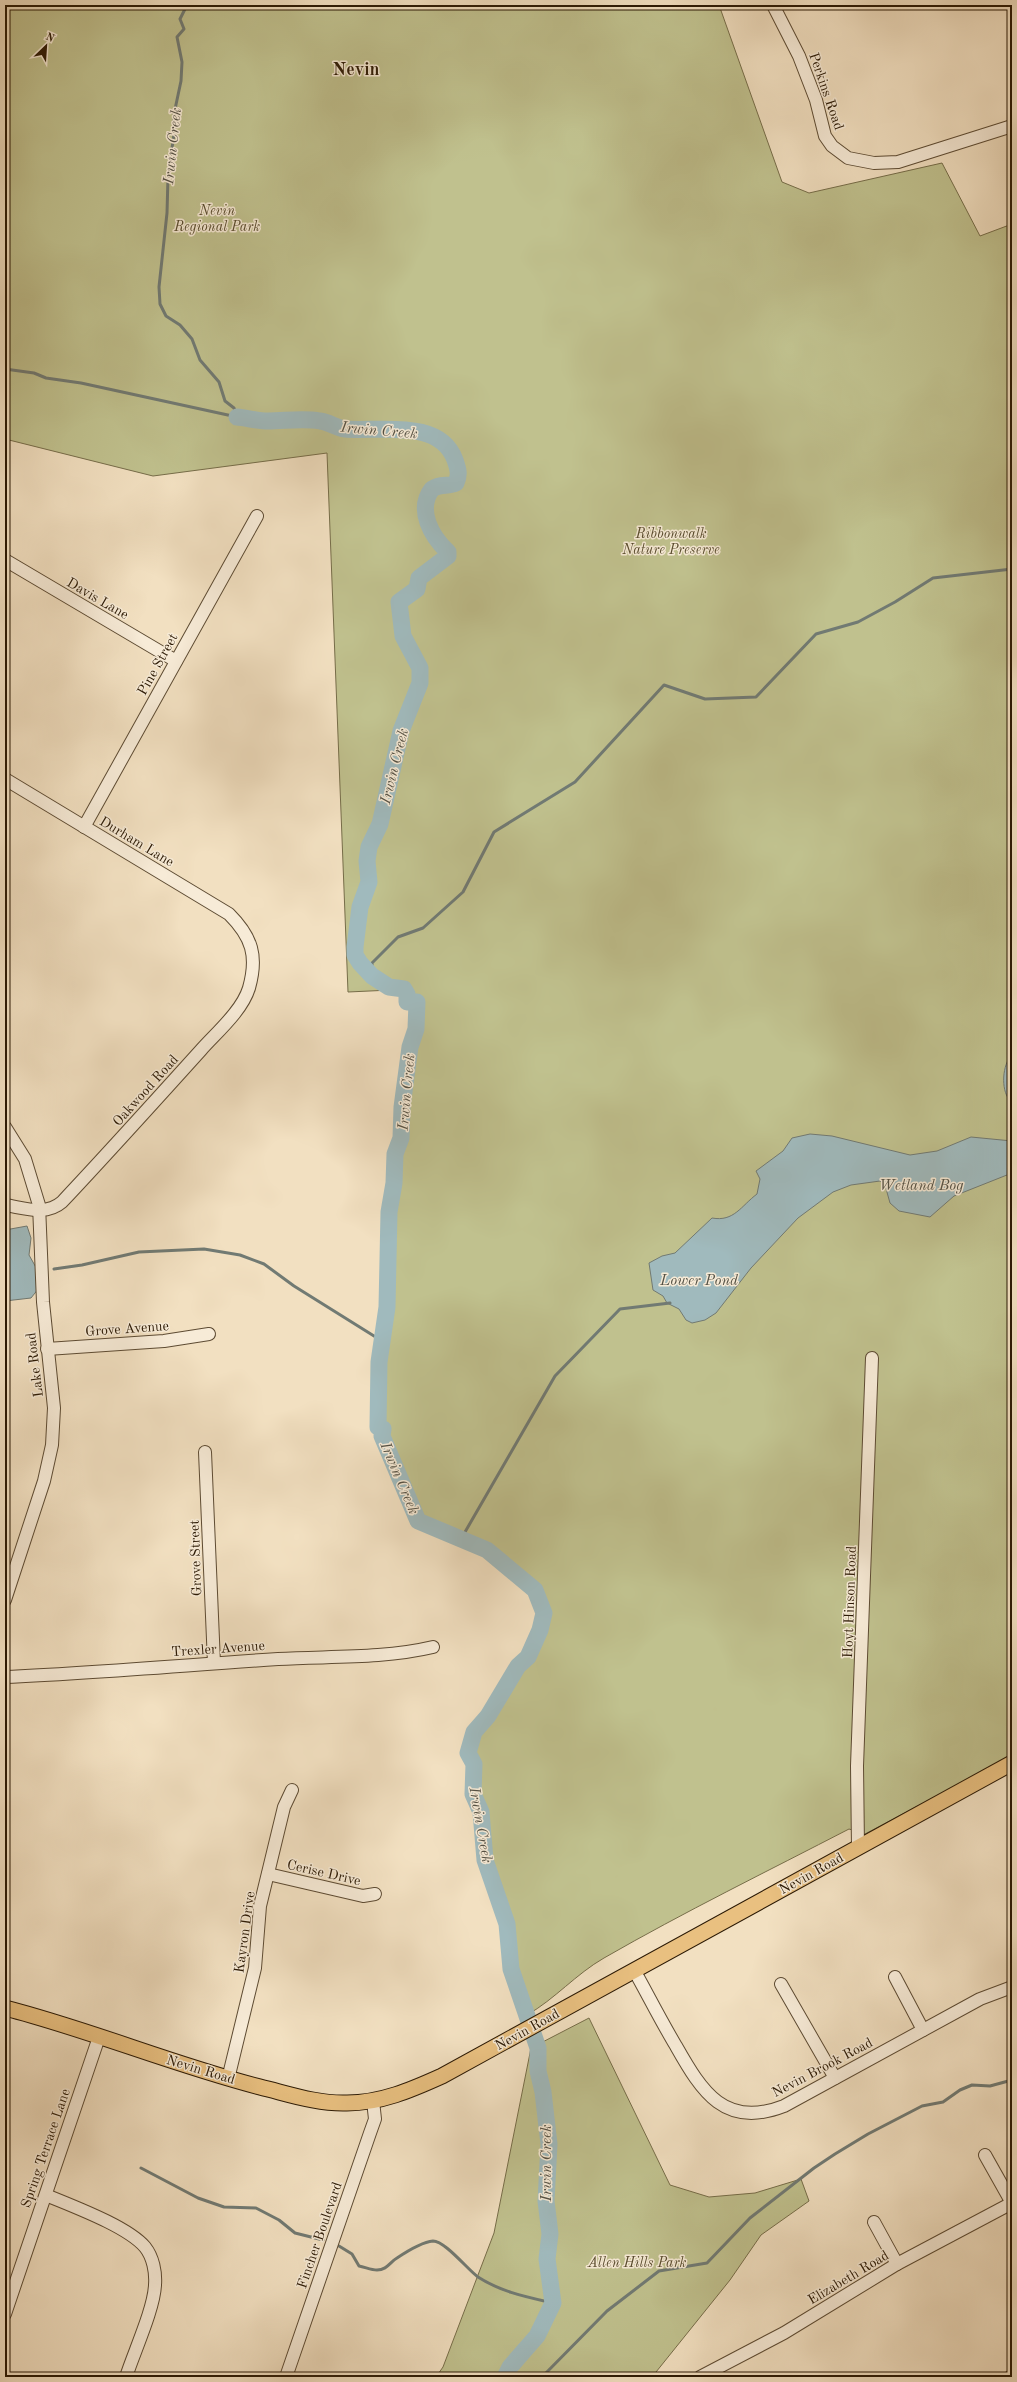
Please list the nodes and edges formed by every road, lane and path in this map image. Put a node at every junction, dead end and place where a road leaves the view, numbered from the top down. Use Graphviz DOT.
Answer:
graph roads {
  1 [pos="773,5"];
  2 [pos="1012,126"];
  3 [pos="257,516"];
  4 [pos="5,560"];
  5 [pos="176,661"];
  6 [pos="5,780"];
  7 [pos="84,827"];
  8 [pos="247,936"];
  9 [pos="5,1127"];
  10 [pos="5,1205"];
  11 [pos="39,1210"];
  12 [pos="209,1334"];
  13 [pos="47,1349"];
  14 [pos="872,1358"];
  15 [pos="205,1452"];
  16 [pos="5,1600"];
  17 [pos="433,1647"];
  18 [pos="214,1664"];
  19 [pos="5,1677"];
  20 [pos="1012,1763"];
  21 [pos="292,1790"];
  22 [pos="858,1847"];
  23 [pos="268,1874"];
  24 [pos="375,1894"];
  25 [pos="634,1970"];
  26 [pos="895,1977"];
  27 [pos="781,1984"];
  28 [pos="1012,1987"];
  29 [pos="5,2008"];
  30 [pos="923,2030"];
  31 [pos="99,2037"];
  32 [pos="835,2078"];
  33 [pos="228,2079"];
  34 [pos="373,2102"];
  35 [pos="985,2156"];
  36 [pos="46,2195"];
  37 [pos="1012,2203"];
  38 [pos="874,2222"];
  39 [pos="897,2264"];
  40 [pos="5,2314"];
  41 [pos="126,2377"];
  42 [pos="286,2377"];
  43 [pos="700,2377"];
  1 -- 2 [label="street, Perkins Road"];
  3 -- 5 [label="street, Pine Street"];
  4 -- 5 [label="street, Davis Lane"];
  5 -- 7 [label="street, Pine Street"];
  6 -- 7 [label="street, Durham Lane"];
  7 -- 8 [label="street, Durham Lane"];
  8 -- 11 [label="street, Oakwood Road"];
  9 -- 11 [label="street, Lake Road"];
  10 -- 11 [label="street, Oakwood Road"];
  11 -- 13 [label="street, Lake Road"];
  12 -- 13 [label="street, Grove Avenue"];
  13 -- 16 [label="street, Lake Road"];
  14 -- 22 [label="street, Hoyt Hinson Road"];
  15 -- 18 [label="street, Grove Street"];
  17 -- 18 [label="street, Trexler Avenue"];
  18 -- 19 [label="street, Trexler Avenue"];
  20 -- 22 [label="main road, Nevin Road"];
  21 -- 23 [label="street, Kayron Drive"];
  22 -- 25 [label="main road, Nevin Road"];
  23 -- 24 [label="street, Cerise Drive"];
  23 -- 33 [label="street, Kayron Drive"];
  25 -- 32 [label="street, Nevin Brook Road"];
  25 -- 34 [label="main road, Nevin Road"];
  26 -- 30 [label="street"];
  27 -- 32 [label="street"];
  28 -- 30 [label="street, Nevin Brook Road"];
  29 -- 31 [label="main road, Nevin Road"];
  30 -- 32 [label="street, Nevin Brook Road"];
  31 -- 33 [label="main road, Nevin Road"];
  31 -- 36 [label="street, Spring Terrace Lane"];
  33 -- 34 [label="main road, Nevin Road"];
  34 -- 42 [label="street, Fincher Boulevard"];
  35 -- 37 [label="street"];
  36 -- 40 [label="street, Spring Terrace Lane"];
  36 -- 41 [label="street"];
  37 -- 39 [label="street, Elizabeth Road"];
  38 -- 39 [label="street"];
  39 -- 43 [label="street, Elizabeth Road"];
}
